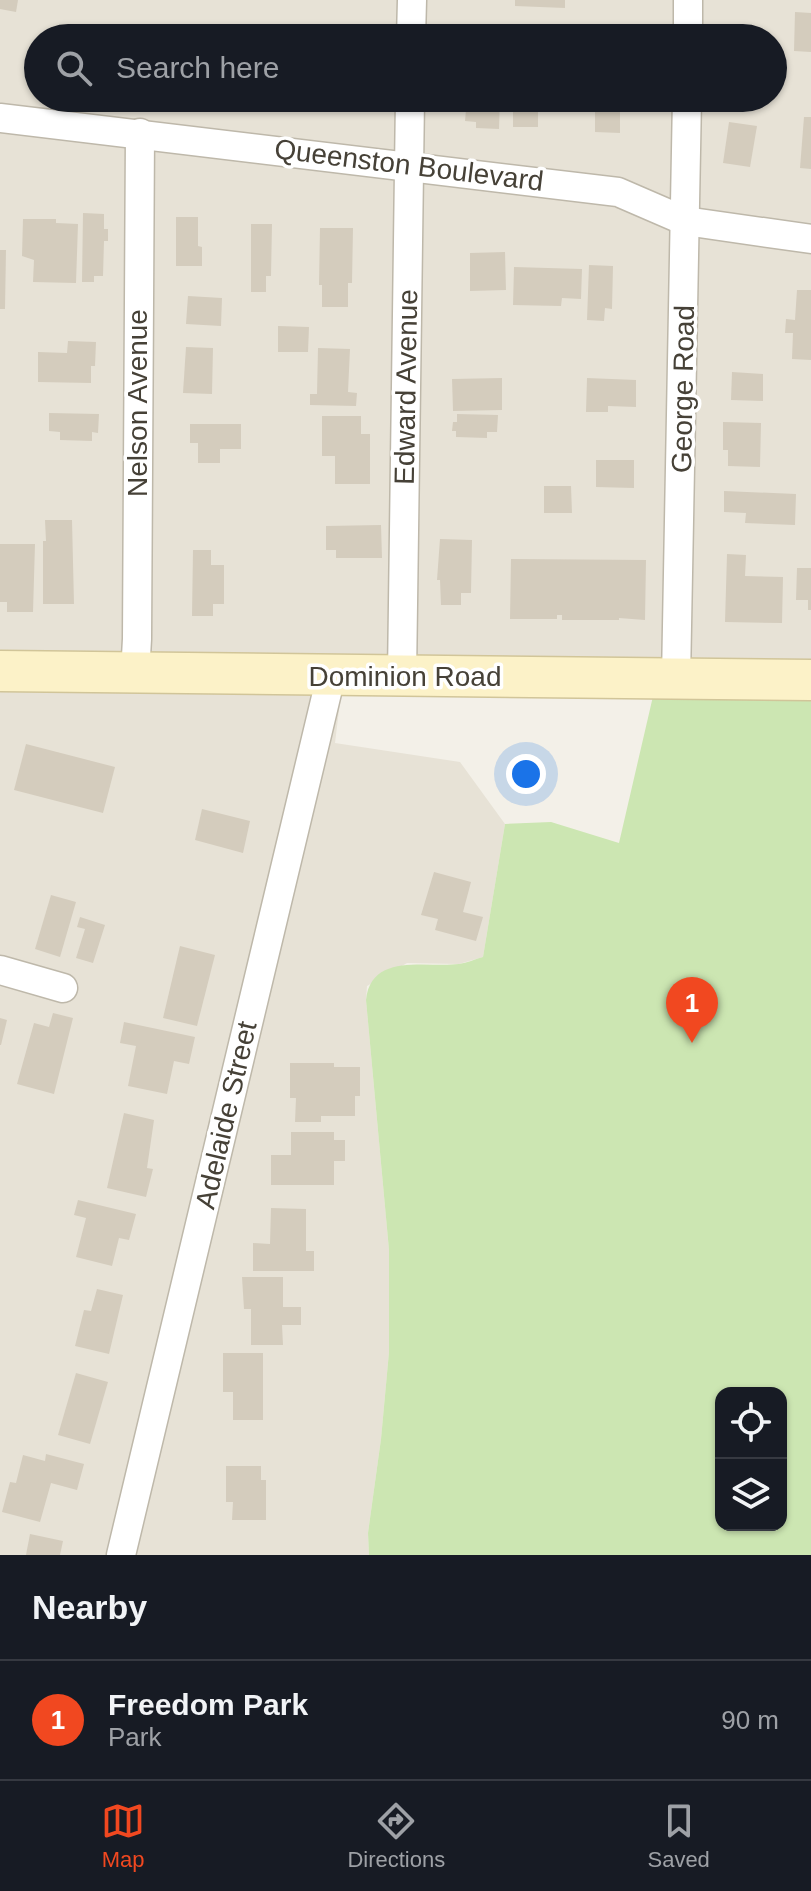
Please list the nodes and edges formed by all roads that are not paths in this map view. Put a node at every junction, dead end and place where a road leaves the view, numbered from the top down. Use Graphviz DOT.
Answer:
graph roads {
  1 [pos="412,0"];
  2 [pos="688,0"];
  3 [pos="411,24"];
  4 [pos="688,24"];
  5 [pos="410,112"];
  6 [pos="687,112"];
  7 [pos="0,118"];
  8 [pos="140,133"];
  9 [pos="409,165"];
  10 [pos="685,221"];
  11 [pos="811,239"];
  12 [pos="0,671"];
  13 [pos="135,674"];
  14 [pos="331,676"];
  15 [pos="402,676"];
  16 [pos="676,679"];
  17 [pos="811,680"];
  18 [pos="0,970"];
  19 [pos="63,988"];
  20 [pos="121,1555"];
  1 -- 3 [label="street"];
  2 -- 4 [label="street"];
  5 -- 9 [label="street, Edward Avenue"];
  6 -- 10 [label="street, George Road"];
  7 -- 8 [label="street, Queenston Boulevard"];
  8 -- 9 [label="street, Queenston Boulevard"];
  8 -- 13 [label="street, Nelson Avenue"];
  9 -- 10 [label="street, Queenston Boulevard"];
  9 -- 15 [label="street, Edward Avenue"];
  10 -- 11 [label="street, Queenston Boulevard"];
  10 -- 16 [label="street, George Road"];
  12 -- 13 [label="main road, Dominion Road"];
  13 -- 14 [label="main road, Dominion Road"];
  14 -- 15 [label="main road, Dominion Road"];
  14 -- 20 [label="street, Adelaide Street"];
  15 -- 16 [label="main road, Dominion Road"];
  16 -- 17 [label="main road, Dominion Road"];
  18 -- 19 [label="street"];
}
